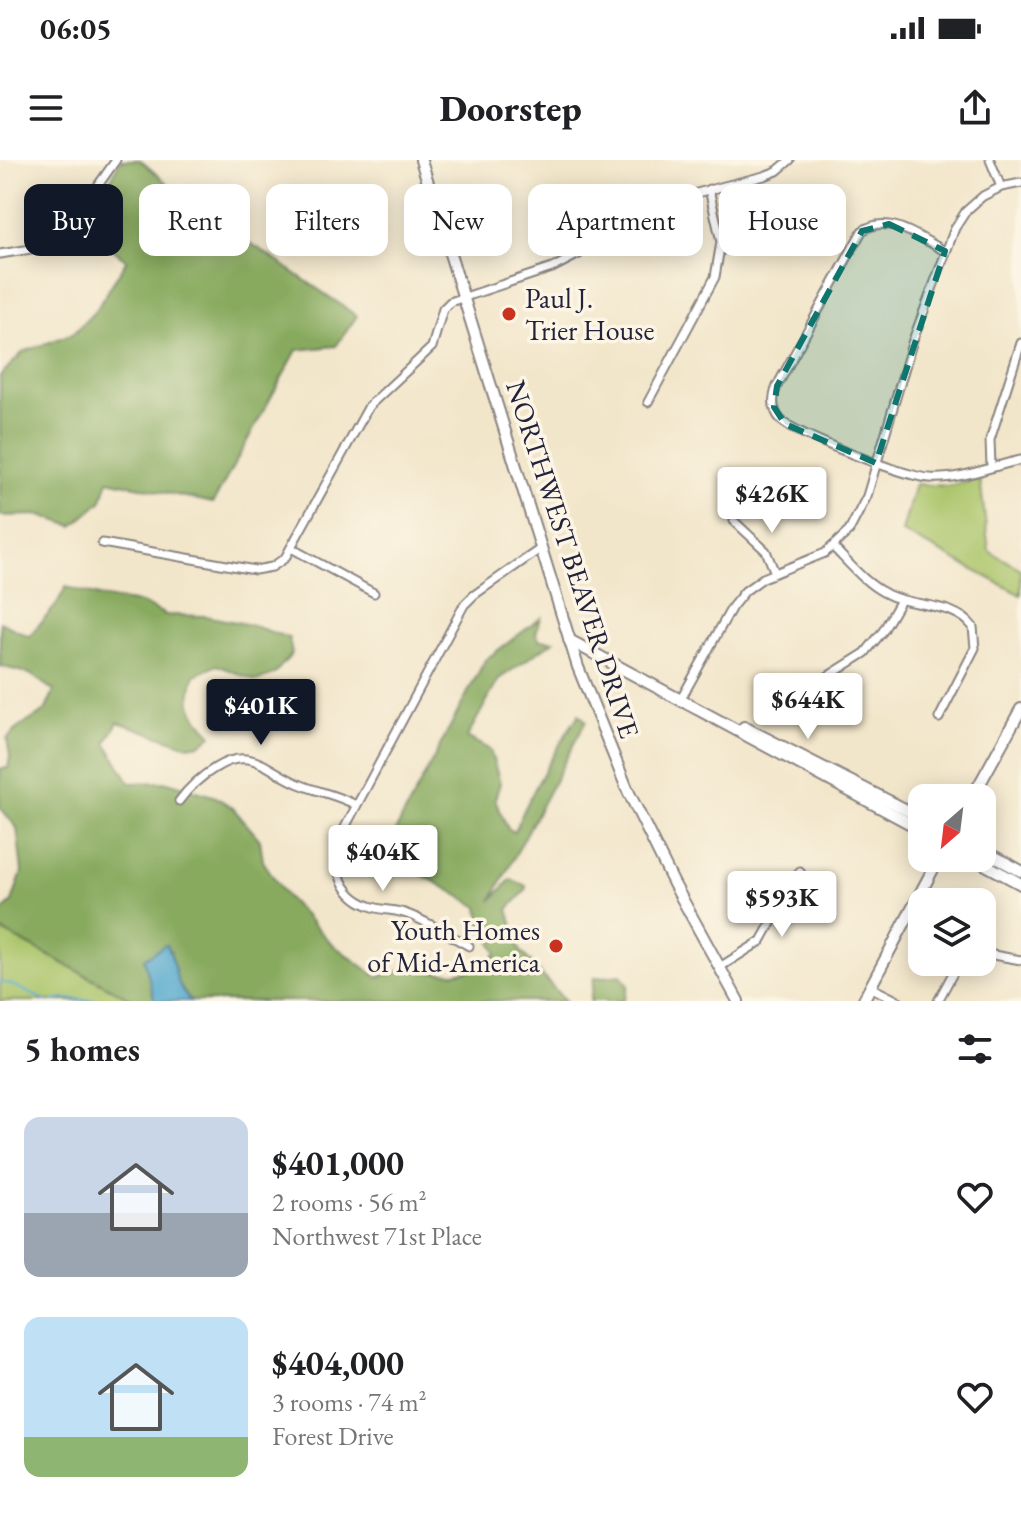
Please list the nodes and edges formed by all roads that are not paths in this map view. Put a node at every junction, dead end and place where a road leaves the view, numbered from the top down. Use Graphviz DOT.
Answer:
graph roads {
  1 [pos="116,160"];
  2 [pos="421,160"];
  3 [pos="790,160"];
  4 [pos="990,160"];
  5 [pos="1021,183"];
  6 [pos="1001,187"];
  7 [pos="709,189"];
  8 [pos="945,251"];
  9 [pos="0,254"];
  10 [pos="462,297"];
  11 [pos="1021,343"];
  12 [pos="648,402"];
  13 [pos="1021,460"];
  14 [pos="876,463"];
  15 [pos="991,466"];
  16 [pos="734,521"];
  17 [pos="102,543"];
  18 [pos="833,547"];
  19 [pos="291,548"];
  20 [pos="540,549"];
  21 [pos="775,573"];
  22 [pos="374,593"];
  23 [pos="901,600"];
  24 [pos="569,640"];
  25 [pos="811,687"];
  26 [pos="681,699"];
  27 [pos="1021,709"];
  28 [pos="939,718"];
  29 [pos="980,784"];
  30 [pos="179,801"];
  31 [pos="356,805"];
  32 [pos="908,811"];
  33 [pos="908,822"];
  34 [pos="996,858"];
  35 [pos="996,870"];
  36 [pos="800,871"];
  37 [pos="1021,871"];
  38 [pos="932,872"];
  39 [pos="1021,884"];
  40 [pos="469,946"];
  41 [pos="996,956"];
  42 [pos="1021,960"];
  43 [pos="720,967"];
  44 [pos="951,976"];
  45 [pos="870,987"];
  46 [pos="738,1001"];
  47 [pos="863,1001"];
  48 [pos="898,1001"];
  49 [pos="938,1001"];
  1 -- 9 [label="street"];
  2 -- 10 [label="main road, NORTHWEST BEAVER DRIVE"];
  3 -- 7 [label="street"];
  4 -- 6 [label="street"];
  5 -- 6 [label="street"];
  6 -- 8 [label="street"];
  7 -- 10 [label="street"];
  7 -- 12 [label="street"];
  8 -- 14 [label="street"];
  8 -- 14 [label="street"];
  10 -- 19 [label="street"];
  10 -- 20 [label="main road, NORTHWEST BEAVER DRIVE"];
  11 -- 15 [label="street"];
  13 -- 15 [label="street"];
  14 -- 15 [label="street"];
  14 -- 18 [label="street"];
  16 -- 21 [label="street"];
  17 -- 19 [label="street"];
  18 -- 21 [label="street"];
  18 -- 23 [label="street"];
  19 -- 22 [label="street"];
  20 -- 24 [label="main road, NORTHWEST BEAVER DRIVE"];
  20 -- 31 [label="street"];
  21 -- 26 [label="street"];
  23 -- 25 [label="street"];
  23 -- 28 [label="street"];
  24 -- 26 [label="main road"];
  24 -- 43 [label="main road, NORTHWEST BEAVER DRIVE"];
  26 -- 32 [label="main road"];
  26 -- 33 [label="main road"];
  27 -- 29 [label="main road"];
  30 -- 31 [label="street"];
  31 -- 40 [label="street"];
  34 -- 37 [label="main road"];
  35 -- 39 [label="main road"];
  36 -- 43 [label="street"];
  38 -- 45 [label="main road"];
  41 -- 42 [label="street"];
  43 -- 46 [label="main road, NORTHWEST BEAVER DRIVE"];
  44 -- 49 [label="street"];
  45 -- 47 [label="main road"];
  45 -- 48 [label="street"];
}
